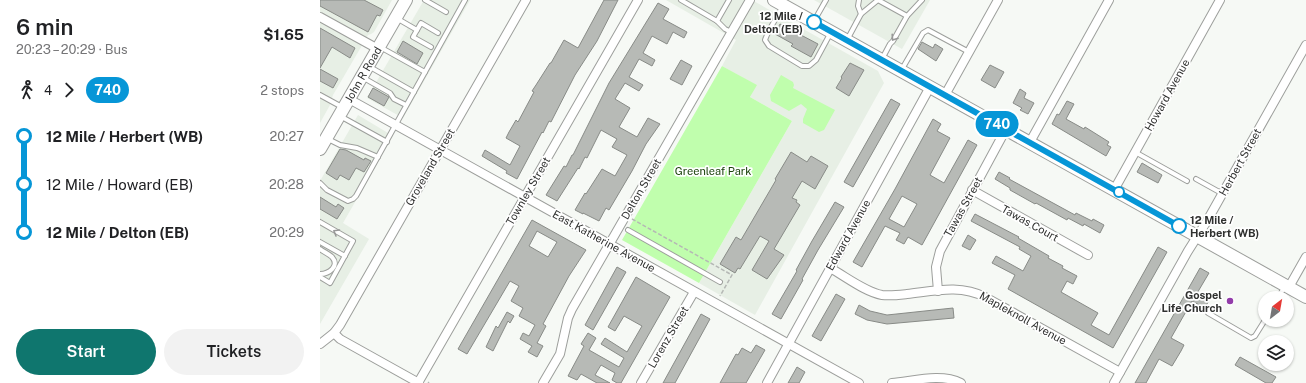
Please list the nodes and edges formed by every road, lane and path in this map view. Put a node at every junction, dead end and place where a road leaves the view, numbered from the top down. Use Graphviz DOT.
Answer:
graph roads {
  1 [pos="406,0"];
  2 [pos="425,0"];
  3 [pos="465,0"];
  4 [pos="526,0"];
  5 [pos="638,0"];
  6 [pos="681,0"];
  7 [pos="729,0"];
  8 [pos="750,0"];
  9 [pos="826,0"];
  10 [pos="859,0"];
  11 [pos="878,0"];
  12 [pos="922,0"];
  13 [pos="998,0"];
  14 [pos="1109,0"];
  15 [pos="1220,0"];
  16 [pos="779,2"];
  17 [pos="446,12"];
  18 [pos="862,14"];
  19 [pos="907,16"];
  20 [pos="320,17"];
  21 [pos="396,18"];
  22 [pos="718,21"];
  23 [pos="814,22"];
  24 [pos="417,30"];
  25 [pos="732,32"];
  26 [pos="831,32"];
  27 [pos="438,33"];
  28 [pos="847,40"];
  29 [pos="1306,45"];
  30 [pos="431,47"];
  31 [pos="378,48"];
  32 [pos="969,52"];
  33 [pos="882,60"];
  34 [pos="368,66"];
  35 [pos="901,71"];
  36 [pos="425,72"];
  37 [pos="362,77"];
  38 [pos="930,87"];
  39 [pos="414,92"];
  40 [pos="320,95"];
  41 [pos="945,95"];
  42 [pos="406,105"];
  43 [pos="344,108"];
  44 [pos="395,124"];
  45 [pos="1006,129"];
  46 [pos="325,138"];
  47 [pos="387,142"];
  48 [pos="1030,142"];
  49 [pos="440,150"];
  50 [pos="1135,152"];
  51 [pos="378,157"];
  52 [pos="1196,179"];
  53 [pos="1187,181"];
  54 [pos="320,183"];
  55 [pos="972,190"];
  56 [pos="1114,190"];
  57 [pos="1223,194"];
  58 [pos="525,197"];
  59 [pos="632,219"];
  60 [pos="320,222"];
  61 [pos="628,230"];
  62 [pos="1198,236"];
  63 [pos="320,242"];
  64 [pos="610,244"];
  65 [pos="320,249"];
  66 [pos="345,256"];
  67 [pos="1088,256"];
  68 [pos="1306,257"];
  69 [pos="830,268"];
  70 [pos="320,274"];
  71 [pos="320,278"];
  72 [pos="720,282"];
  73 [pos="1287,286"];
  74 [pos="938,291"];
  75 [pos="1283,291"];
  76 [pos="694,292"];
  77 [pos="720,296"];
  78 [pos="1306,297"];
  79 [pos="1208,313"];
  80 [pos="1261,327"];
  81 [pos="334,333"];
  82 [pos="320,344"];
  83 [pos="788,344"];
  84 [pos="1120,372"];
  85 [pos="419,383"];
  86 [pos="543,383"];
  87 [pos="641,383"];
  88 [pos="767,383"];
  89 [pos="859,383"];
  90 [pos="892,383"];
  91 [pos="961,383"];
  92 [pos="1114,383"];
  1 -- 21 [label="main road, John R Road"];
  2 -- 17 [label="lane"];
  3 -- 36 [label="lane"];
  4 -- 49 [label="street, Groveland Street"];
  5 -- 58 [label="street, Townley Street"];
  6 -- 22 [label="lane"];
  7 -- 22 [label="lane"];
  8 -- 25 [label="street, Delton Street"];
  9 -- 23 [label="lane"];
  10 -- 18 [label="lane"];
  11 -- 18 [label="lane"];
  11 -- 19 [label="lane"];
  12 -- 19 [label="lane"];
  13 -- 32 [label="street"];
  14 -- 48 [label="street"];
  15 -- 50 [label="street, Howard Avenue"];
  16 -- 23 [label="main road"];
  16 -- 26 [label="lane"];
  18 -- 28 [label="lane"];
  19 -- 33 [label="lane, one-way"];
  20 -- 31 [label="street"];
  21 -- 24 [label="lane"];
  21 -- 31 [label="main road, John R Road"];
  22 -- 25 [label="lane"];
  23 -- 26 [label="main road"];
  24 -- 27 [label="lane"];
  24 -- 30 [label="lane"];
  25 -- 64 [label="street, Delton Street"];
  26 -- 28 [label="main road"];
  28 -- 33 [label="main road"];
  29 -- 57 [label="street, Herbert Street"];
  31 -- 34 [label="main road, John R Road"];
  31 -- 36 [label="lane"];
  32 -- 35 [label="lane"];
  32 -- 41 [label="street"];
  33 -- 35 [label="main road"];
  34 -- 37 [label="main road, John R Road"];
  34 -- 39 [label="lane"];
  35 -- 38 [label="main road"];
  36 -- 39 [label="lane"];
  37 -- 42 [label="lane"];
  37 -- 43 [label="main road, John R Road"];
  38 -- 41 [label="main road"];
  38 -- 69 [label="street, Edward Avenue"];
  39 -- 42 [label="lane"];
  40 -- 43 [label="lane"];
  41 -- 45 [label="main road"];
  42 -- 44 [label="lane"];
  43 -- 44 [label="street, East Katherine Avenue"];
  43 -- 46 [label="main road, John R Road"];
  43 -- 47 [label="lane"];
  44 -- 47 [label="lane"];
  44 -- 49 [label="street, East Katherine Avenue"];
  45 -- 48 [label="main road"];
  45 -- 55 [label="street, Tawas Street"];
  46 -- 51 [label="lane"];
  47 -- 51 [label="lane"];
  48 -- 56 [label="main road"];
  49 -- 58 [label="street, East Katherine Avenue"];
  49 -- 81 [label="street, Groveland Street"];
  50 -- 53 [label="lane"];
  50 -- 56 [label="street, Howard Avenue"];
  51 -- 54 [label="lane"];
  52 -- 57 [label="lane"];
  55 -- 67 [label="street, Tawas Court"];
  55 -- 74 [label="street, Tawas Street"];
  56 -- 62 [label="main road"];
  57 -- 62 [label="street, Herbert Street"];
  58 -- 64 [label="street, East Katherine Avenue"];
  58 -- 85 [label="street, Townley Street"];
  59 -- 77 [label="path"];
  66 -- 60 [label="lane, one-way"];
  61 -- 72 [label="lane"];
  62 -- 73 [label="main road"];
  62 -- 84 [label="street, Herbert Street"];
  63 -- 66 [label="lane"];
  64 -- 76 [label="street, East Katherine Avenue"];
  64 -- 86 [label="street, Delton Street"];
  65 -- 70 [label="lane"];
  66 -- 71 [label="lane"];
  68 -- 73 [label="street"];
  69 -- 74 [label="street, Mapleknoll Avenue"];
  69 -- 83 [label="street, Edward Avenue"];
  73 -- 75 [label="lane"];
  73 -- 78 [label="main road"];
  74 -- 84 [label="street, Mapleknoll Avenue"];
  76 -- 83 [label="street, East Katherine Avenue"];
  76 -- 87 [label="street, Lorenz Street"];
  79 -- 80 [label="lane"];
  81 -- 82 [label="street, Groveland Street"];
  81 -- 85 [label="street"];
  83 -- 88 [label="street, Edward Avenue"];
  83 -- 89 [label="street, East Katherine Avenue"];
  84 -- 92 [label="street, Herbert Street"];
  90 -- 91 [label="street"];
}
